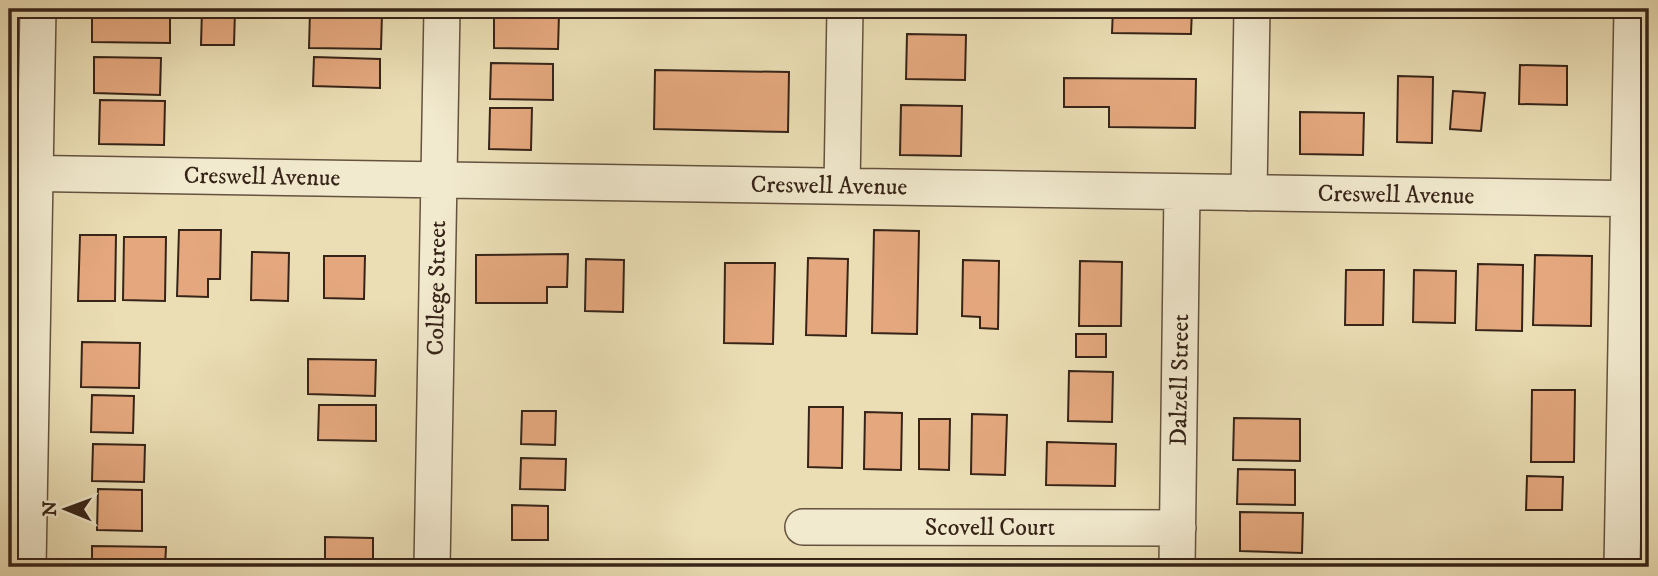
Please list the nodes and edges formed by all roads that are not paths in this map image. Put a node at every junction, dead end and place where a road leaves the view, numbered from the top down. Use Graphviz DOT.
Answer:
graph roads {
  1 [pos="38,9"];
  2 [pos="442,9"];
  3 [pos="845,9"];
  4 [pos="1252,9"];
  5 [pos="1632,9"];
  6 [pos="22,173"];
  7 [pos="439,180"];
  8 [pos="842,186"];
  9 [pos="1182,192"];
  10 [pos="1249,193"];
  11 [pos="1639,199"];
  12 [pos="803,527"];
  13 [pos="1178,528"];
  14 [pos="28,567"];
  15 [pos="432,567"];
  16 [pos="1177,567"];
  17 [pos="1622,567"];
  1 -- 6 [label="street"];
  2 -- 7 [label="street, College Street"];
  3 -- 8 [label="street"];
  4 -- 10 [label="street"];
  5 -- 11 [label="street"];
  6 -- 7 [label="street, Creswell Avenue"];
  6 -- 14 [label="street"];
  7 -- 8 [label="street, Creswell Avenue"];
  7 -- 15 [label="street, College Street"];
  8 -- 9 [label="street, Creswell Avenue"];
  9 -- 10 [label="street, Creswell Avenue"];
  9 -- 13 [label="street, Dalzell Street"];
  10 -- 11 [label="street, Creswell Avenue"];
  11 -- 17 [label="street"];
  12 -- 13 [label="street, Scovell Court"];
  13 -- 16 [label="street, Dalzell Street"];
}
